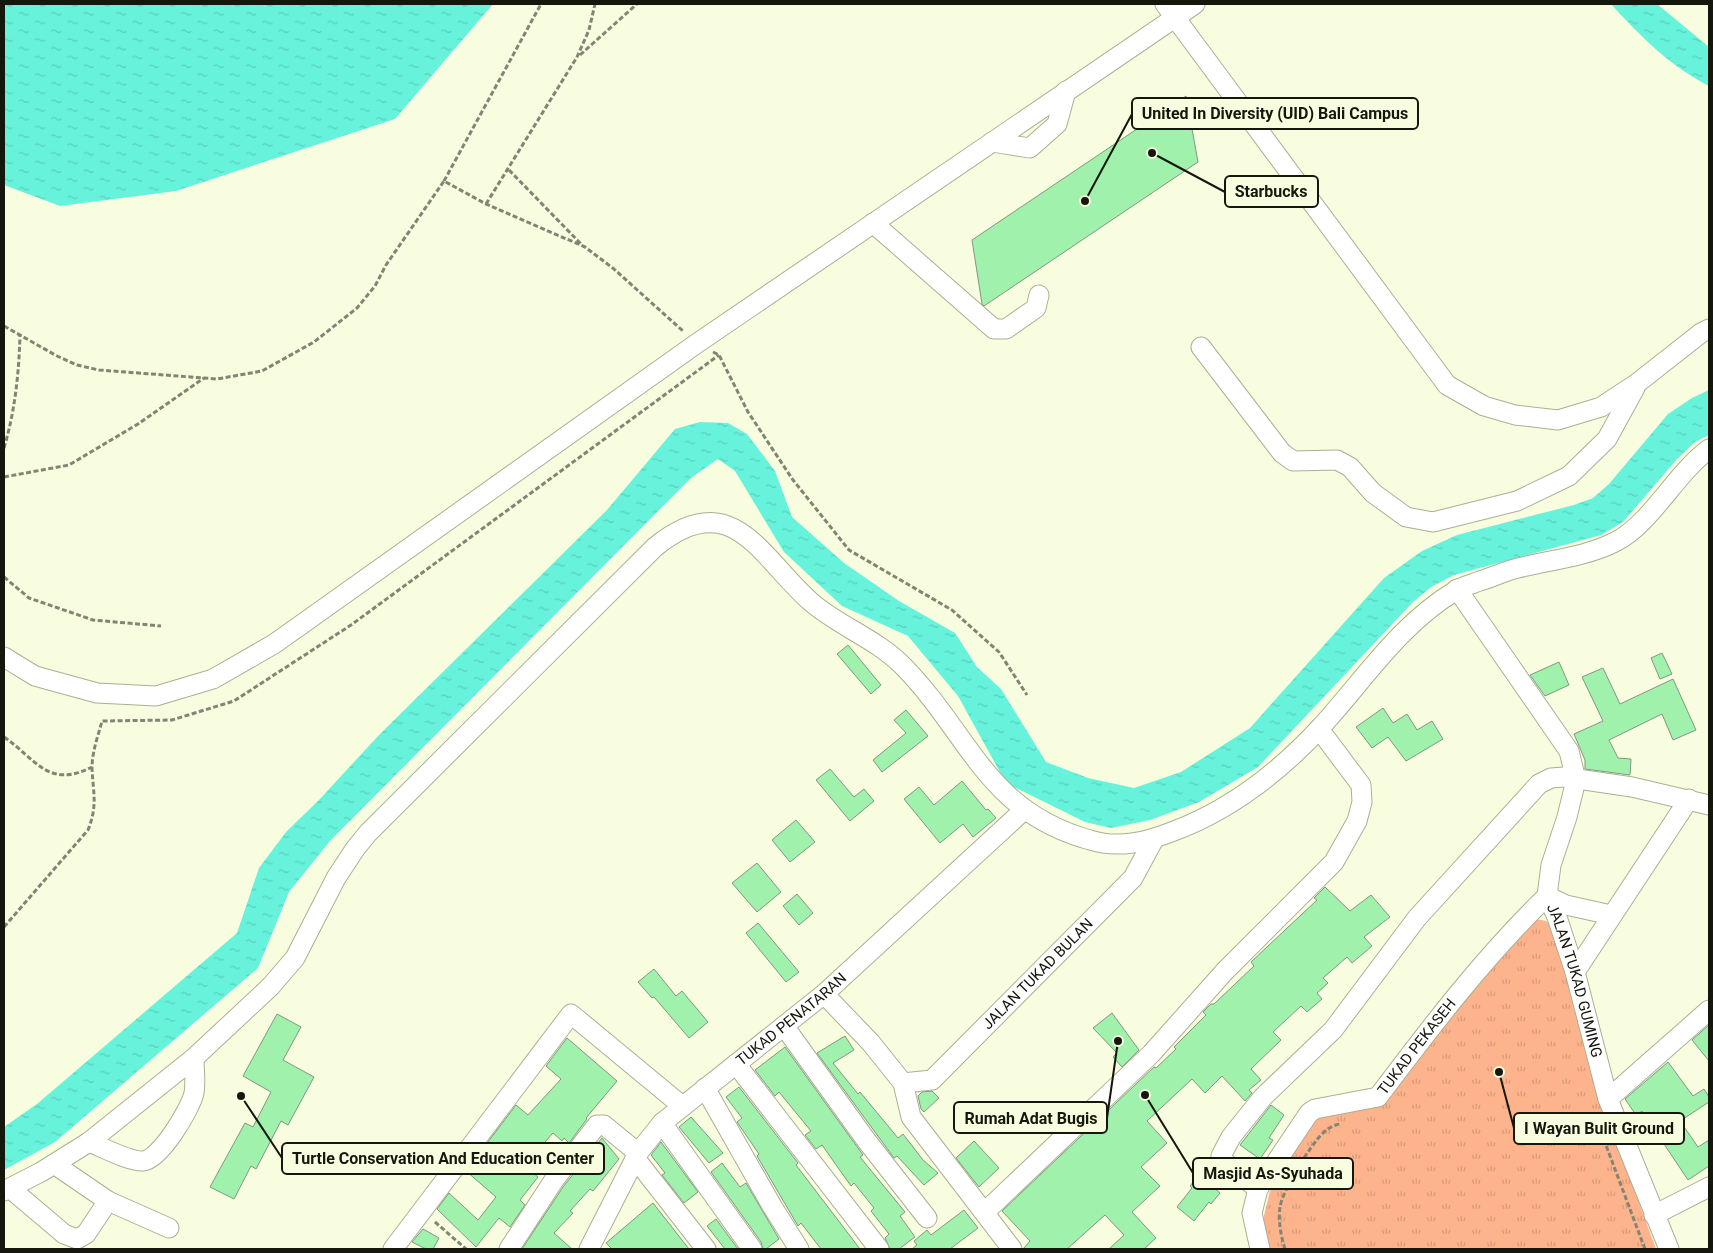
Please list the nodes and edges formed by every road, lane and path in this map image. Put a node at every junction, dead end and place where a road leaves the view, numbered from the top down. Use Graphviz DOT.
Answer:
graph roads {
  1 [pos="541,4"];
  2 [pos="595,4"];
  3 [pos="637,4"];
  4 [pos="1195,4"];
  5 [pos="1170,11"];
  6 [pos="577,57"];
  7 [pos="1066,91"];
  8 [pos="992,142"];
  9 [pos="509,170"];
  10 [pos="444,181"];
  11 [pos="486,204"];
  12 [pos="873,223"];
  13 [pos="584,247"];
  14 [pos="1039,295"];
  15 [pos="4,326"];
  16 [pos="1709,329"];
  17 [pos="20,335"];
  18 [pos="696,344"];
  19 [pos="1201,346"];
  20 [pos="719,355"];
  21 [pos="204,378"];
  22 [pos="1636,384"];
  23 [pos="4,448"];
  24 [pos="1709,449"];
  25 [pos="4,477"];
  26 [pos="4,577"];
  27 [pos="1457,589"];
  28 [pos="161,626"];
  29 [pos="4,657"];
  30 [pos="1027,695"];
  31 [pos="1319,729"];
  32 [pos="4,737"];
  33 [pos="92,768"];
  34 [pos="1576,780"];
  35 [pos="1688,798"];
  36 [pos="1709,805"];
  37 [pos="1024,810"];
  38 [pos="1154,839"];
  39 [pos="1547,896"];
  40 [pos="1611,916"];
  41 [pos="4,927"];
  42 [pos="1575,972"];
  43 [pos="824,994"];
  44 [pos="1709,1010"];
  45 [pos="784,1026"];
  46 [pos="194,1058"];
  47 [pos="736,1064"];
  48 [pos="903,1084"];
  49 [pos="705,1088"];
  50 [pos="1608,1099"];
  51 [pos="681,1105"];
  52 [pos="1348,1121"];
  53 [pos="662,1122"];
  54 [pos="1598,1124"];
  55 [pos="89,1142"];
  56 [pos="636,1155"];
  57 [pos="54,1164"];
  58 [pos="1709,1187"];
  59 [pos="1258,1189"];
  60 [pos="7,1190"];
  61 [pos="108,1201"];
  62 [pos="423,1212"];
  63 [pos="985,1212"];
  64 [pos="1654,1215"];
  65 [pos="927,1218"];
  66 [pos="169,1228"];
  67 [pos="597,1245"];
  68 [pos="393,1249"];
  69 [pos="466,1249"];
  70 [pos="509,1249"];
  71 [pos="706,1249"];
  72 [pos="752,1249"];
  73 [pos="799,1249"];
  74 [pos="878,1249"];
  75 [pos="1012,1249"];
  76 [pos="1260,1249"];
  77 [pos="1285,1249"];
  78 [pos="1645,1249"];
  79 [pos="1669,1249"];
  1 -- 10 [label="path"];
  2 -- 6 [label="path"];
  3 -- 6 [label="path"];
  4 -- 5 [label="street"];
  5 -- 7 [label="street"];
  5 -- 22 [label="street"];
  6 -- 9 [label="path"];
  7 -- 8 [label="street"];
  7 -- 8 [label="street"];
  8 -- 12 [label="street"];
  9 -- 11 [label="path"];
  9 -- 13 [label="path"];
  10 -- 11 [label="path"];
  10 -- 21 [label="path"];
  11 -- 13 [label="path"];
  12 -- 14 [label="street"];
  12 -- 18 [label="street"];
  13 -- 18 [label="path"];
  15 -- 17 [label="path"];
  16 -- 22 [label="street"];
  17 -- 21 [label="path"];
  17 -- 23 [label="path"];
  18 -- 20 [label="path"];
  18 -- 29 [label="street"];
  19 -- 22 [label="street"];
  20 -- 30 [label="path"];
  20 -- 33 [label="path"];
  21 -- 25 [label="path"];
  24 -- 27 [label="street"];
  26 -- 28 [label="path"];
  27 -- 31 [label="street"];
  27 -- 34 [label="street, JALAN TUKAD GUMING"];
  31 -- 38 [label="street"];
  31 -- 63 [label="street"];
  32 -- 33 [label="path"];
  33 -- 41 [label="path"];
  34 -- 35 [label="street"];
  34 -- 39 [label="street, JALAN TUKAD GUMING"];
  34 -- 59 [label="street"];
  35 -- 36 [label="street"];
  35 -- 40 [label="street"];
  37 -- 38 [label="street"];
  37 -- 43 [label="street, TUKAD PENATARAN"];
  37 -- 46 [label="street"];
  38 -- 48 [label="street, JALAN TUKAD BULAN"];
  39 -- 40 [label="street"];
  39 -- 42 [label="street, JALAN TUKAD GUMING"];
  39 -- 59 [label="street, TUKAD PEKASEH"];
  40 -- 42 [label="street"];
  42 -- 50 [label="street, JALAN TUKAD GUMING"];
  43 -- 45 [label="street, TUKAD PENATARAN"];
  43 -- 48 [label="street"];
  44 -- 50 [label="street"];
  45 -- 47 [label="street, TUKAD PENATARAN"];
  45 -- 65 [label="street"];
  46 -- 55 [label="street"];
  46 -- 55 [label="street"];
  47 -- 49 [label="street, TUKAD PENATARAN"];
  47 -- 74 [label="street"];
  48 -- 63 [label="street"];
  49 -- 51 [label="street, TUKAD PENATARAN"];
  49 -- 73 [label="street"];
  50 -- 64 [label="street, JALAN TUKAD GUMING"];
  51 -- 53 [label="street, TUKAD PENATARAN"];
  51 -- 62 [label="street"];
  52 -- 77 [label="path"];
  53 -- 56 [label="street, TUKAD PENATARAN"];
  53 -- 72 [label="street"];
  54 -- 78 [label="path"];
  55 -- 57 [label="street"];
  56 -- 67 [label="street, TUKAD PENATARAN"];
  56 -- 70 [label="street"];
  56 -- 71 [label="street"];
  57 -- 60 [label="street"];
  57 -- 61 [label="street"];
  58 -- 64 [label="street"];
  59 -- 76 [label="street, TUKAD PEKASEH"];
  60 -- 61 [label="street"];
  61 -- 66 [label="street"];
  62 -- 68 [label="street"];
  62 -- 69 [label="path"];
  63 -- 75 [label="street"];
  64 -- 79 [label="street, JALAN TUKAD GUMING"];
}
